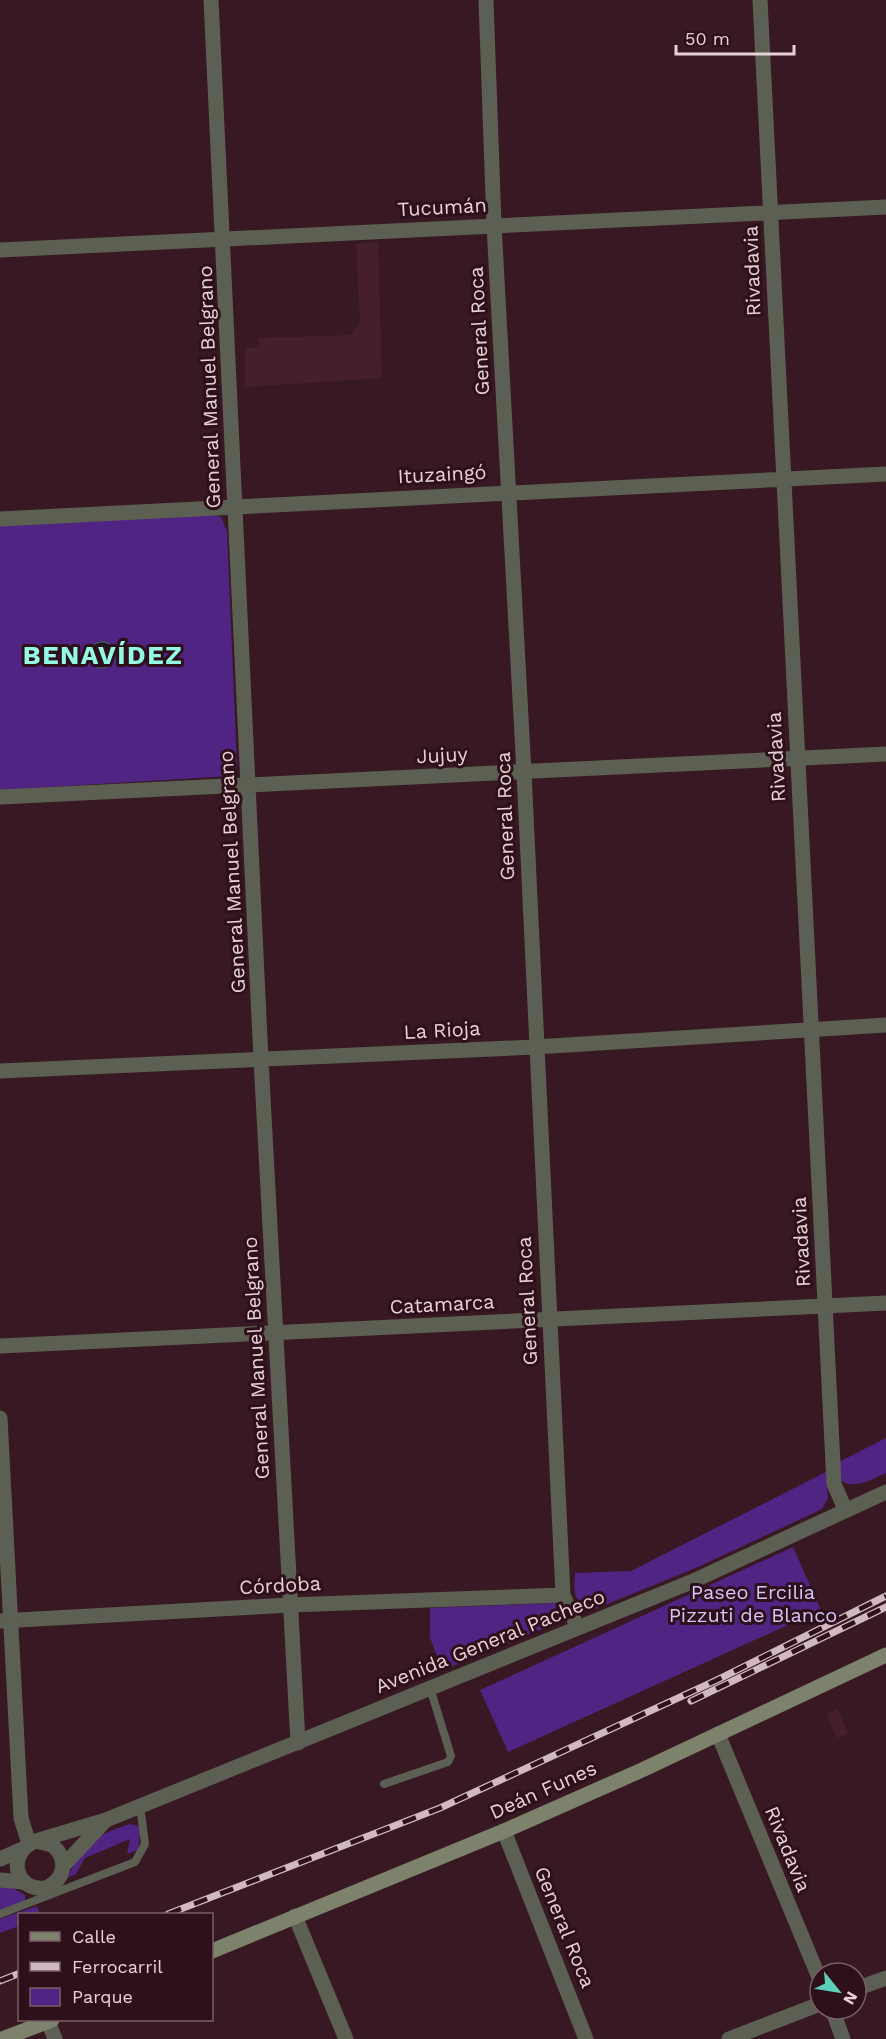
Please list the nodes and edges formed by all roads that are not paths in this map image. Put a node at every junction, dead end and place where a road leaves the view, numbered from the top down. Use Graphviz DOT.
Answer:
graph roads {
  1 [pos="211,0"];
  2 [pos="486,0"];
  3 [pos="760,0"];
  4 [pos="886,207"];
  5 [pos="770,212"];
  6 [pos="494,225"];
  7 [pos="224,238"];
  8 [pos="0,250"];
  9 [pos="886,474"];
  10 [pos="782,480"];
  11 [pos="510,492"];
  12 [pos="236,506"];
  13 [pos="0,519"];
  14 [pos="886,754"];
  15 [pos="797,759"];
  16 [pos="524,772"];
  17 [pos="249,785"];
  18 [pos="0,797"];
  19 [pos="886,1025"];
  20 [pos="812,1029"];
  21 [pos="535,1047"];
  22 [pos="261,1060"];
  23 [pos="0,1071"];
  24 [pos="886,1303"];
  25 [pos="825,1306"];
  26 [pos="549,1320"];
  27 [pos="276,1333"];
  28 [pos="0,1347"];
  29 [pos="0,1418"];
  30 [pos="886,1492"];
  31 [pos="845,1509"];
  32 [pos="563,1595"];
  33 [pos="290,1605"];
  34 [pos="5,1620"];
  35 [pos="577,1626"];
  36 [pos="886,1655"];
  37 [pos="430,1688"];
  38 [pos="718,1734"];
  39 [pos="298,1743"];
  40 [pos="384,1784"];
  41 [pos="140,1806"];
  42 [pos="106,1820"];
  43 [pos="504,1831"];
  44 [pos="29,1845"];
  45 [pos="0,1859"];
  46 [pos="64,1865"];
  47 [pos="0,1880"];
  48 [pos="23,1882"];
  49 [pos="46,1893"];
  50 [pos="0,1914"];
  51 [pos="296,1916"];
  52 [pos="213,1951"];
  53 [pos="812,1961"];
  54 [pos="886,1978"];
  55 [pos="868,1985"];
  56 [pos="808,2009"];
  57 [pos="47,2021"];
  58 [pos="50,2021"];
  59 [pos="836,2021"];
  60 [pos="2,2039"];
  61 [pos="55,2039"];
  62 [pos="346,2039"];
  63 [pos="586,2039"];
  64 [pos="729,2039"];
  65 [pos="843,2039"];
  1 -- 7 [label="street, General Manuel Belgrano"];
  2 -- 6 [label="street, General Roca"];
  3 -- 5 [label="street, Rivadavia"];
  4 -- 5 [label="street, Tucumán"];
  5 -- 6 [label="street, Tucumán"];
  5 -- 10 [label="street, Rivadavia"];
  6 -- 7 [label="street, Tucumán"];
  6 -- 11 [label="street, General Roca"];
  7 -- 8 [label="street, Tucumán"];
  7 -- 12 [label="street, General Manuel Belgrano"];
  9 -- 10 [label="street, Ituzaingó"];
  10 -- 11 [label="street, Ituzaingó"];
  10 -- 15 [label="street, Rivadavia"];
  11 -- 12 [label="street, Ituzaingó"];
  11 -- 16 [label="street, General Roca"];
  12 -- 13 [label="street, Ituzaingó"];
  12 -- 17 [label="street, General Manuel Belgrano"];
  14 -- 15 [label="street, Jujuy"];
  15 -- 16 [label="street, Jujuy"];
  15 -- 20 [label="street, Rivadavia"];
  16 -- 17 [label="street, Jujuy"];
  16 -- 21 [label="street, General Roca"];
  17 -- 18 [label="street, Jujuy"];
  17 -- 22 [label="street, General Manuel Belgrano"];
  19 -- 20 [label="street, La Rioja"];
  20 -- 21 [label="street, La Rioja"];
  20 -- 25 [label="street, Rivadavia"];
  21 -- 22 [label="street, La Rioja"];
  21 -- 26 [label="street, General Roca"];
  22 -- 23 [label="street, La Rioja"];
  22 -- 27 [label="street, General Manuel Belgrano"];
  24 -- 25 [label="street, Catamarca"];
  25 -- 26 [label="street, Catamarca"];
  25 -- 31 [label="street, Rivadavia"];
  26 -- 27 [label="street, Catamarca"];
  26 -- 32 [label="street, General Roca"];
  27 -- 28 [label="street, Catamarca"];
  27 -- 33 [label="street, General Manuel Belgrano"];
  29 -- 34 [label="street"];
  30 -- 31 [label="street, Avenida General Pacheco"];
  31 -- 35 [label="street, Avenida General Pacheco"];
  32 -- 33 [label="street, Córdoba"];
  32 -- 35 [label="street, General Roca"];
  33 -- 34 [label="street, Córdoba"];
  33 -- 39 [label="street, General Manuel Belgrano"];
  34 -- 44 [label="street"];
  35 -- 37 [label="street, Avenida General Pacheco"];
  36 -- 38 [label="main road, Deán Funes"];
  37 -- 39 [label="street, Avenida General Pacheco"];
  37 -- 40 [label="lane"];
  38 -- 43 [label="main road, Deán Funes"];
  38 -- 53 [label="street, Rivadavia"];
  39 -- 41 [label="street, Avenida General Pacheco"];
  41 -- 42 [label="street, Avenida General Pacheco"];
  41 -- 49 [label="lane"];
  42 -- 44 [label="street, Avenida General Pacheco"];
  42 -- 46 [label="street, Avenida General Pacheco"];
  43 -- 51 [label="main road, Deán Funes"];
  43 -- 63 [label="street, General Roca"];
  44 -- 45 [label="street, Avenida General Pacheco"];
  44 -- 46 [label="street"];
  44 -- 48 [label="street"];
  46 -- 49 [label="street"];
  47 -- 48 [label="street"];
  48 -- 49 [label="street"];
  49 -- 50 [label="lane"];
  51 -- 52 [label="main road, Deán Funes"];
  51 -- 62 [label="street"];
  54 -- 55 [label="street"];
  56 -- 64 [label="street"];
  57 -- 60 [label="main road"];
  58 -- 61 [label="street"];
  59 -- 65 [label="street"];
}
